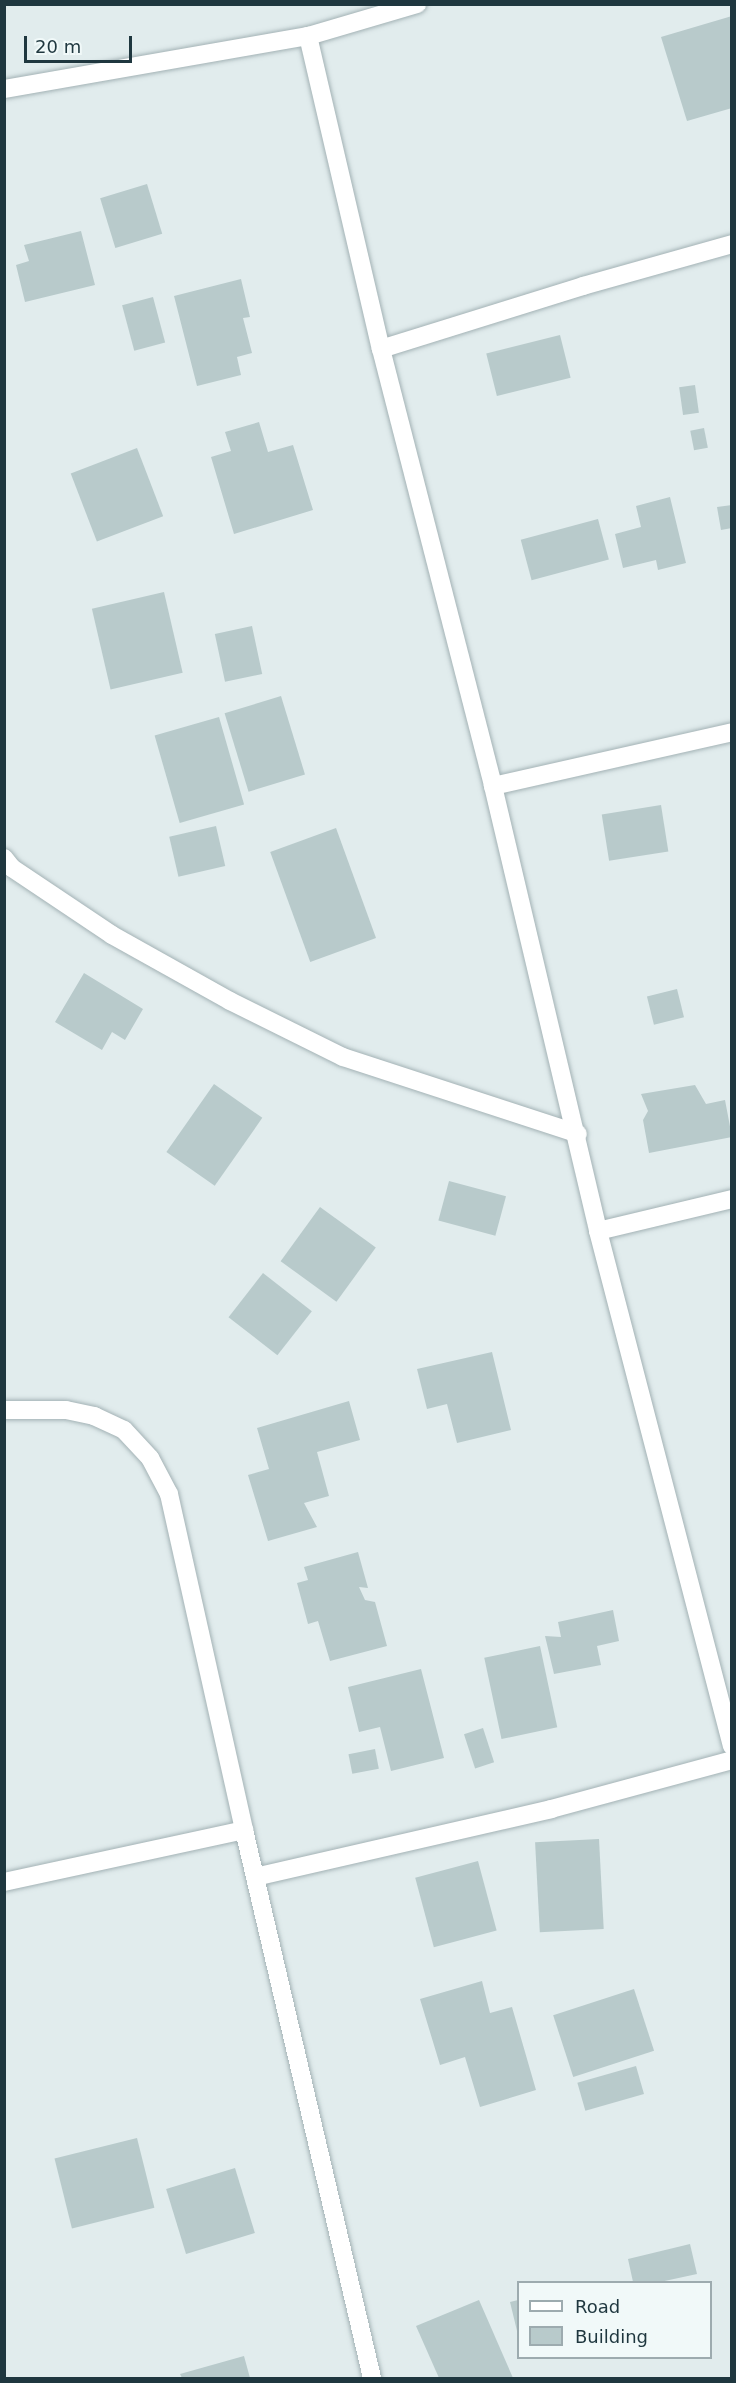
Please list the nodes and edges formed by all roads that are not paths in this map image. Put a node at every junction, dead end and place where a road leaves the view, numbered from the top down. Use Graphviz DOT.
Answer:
graph roads {
  1 [pos="417,4"];
  2 [pos="308,36"];
  3 [pos="4,89"];
  4 [pos="732,244"];
  5 [pos="381,349"];
  6 [pos="732,732"];
  7 [pos="493,786"];
  8 [pos="7,865"];
  9 [pos="578,1134"];
  10 [pos="732,1199"];
  11 [pos="598,1231"];
  12 [pos="4,1410"];
  13 [pos="727,1709"];
  14 [pos="732,1746"];
  15 [pos="732,1760"];
  16 [pos="244,1830"];
  17 [pos="255,1877"];
  18 [pos="4,1882"];
  19 [pos="372,2379"];
  1 -- 2 [label="street"];
  2 -- 3 [label="street"];
  2 -- 5 [label="street"];
  4 -- 5 [label="street"];
  5 -- 7 [label="street"];
  6 -- 7 [label="street"];
  7 -- 9 [label="street"];
  8 -- 9 [label="street"];
  9 -- 11 [label="street"];
  10 -- 11 [label="street"];
  11 -- 13 [label="street"];
  12 -- 16 [label="street"];
  13 -- 14 [label="street"];
  15 -- 17 [label="street"];
  16 -- 17 [label="street"];
  16 -- 18 [label="street"];
  17 -- 19 [label="street"];
}
